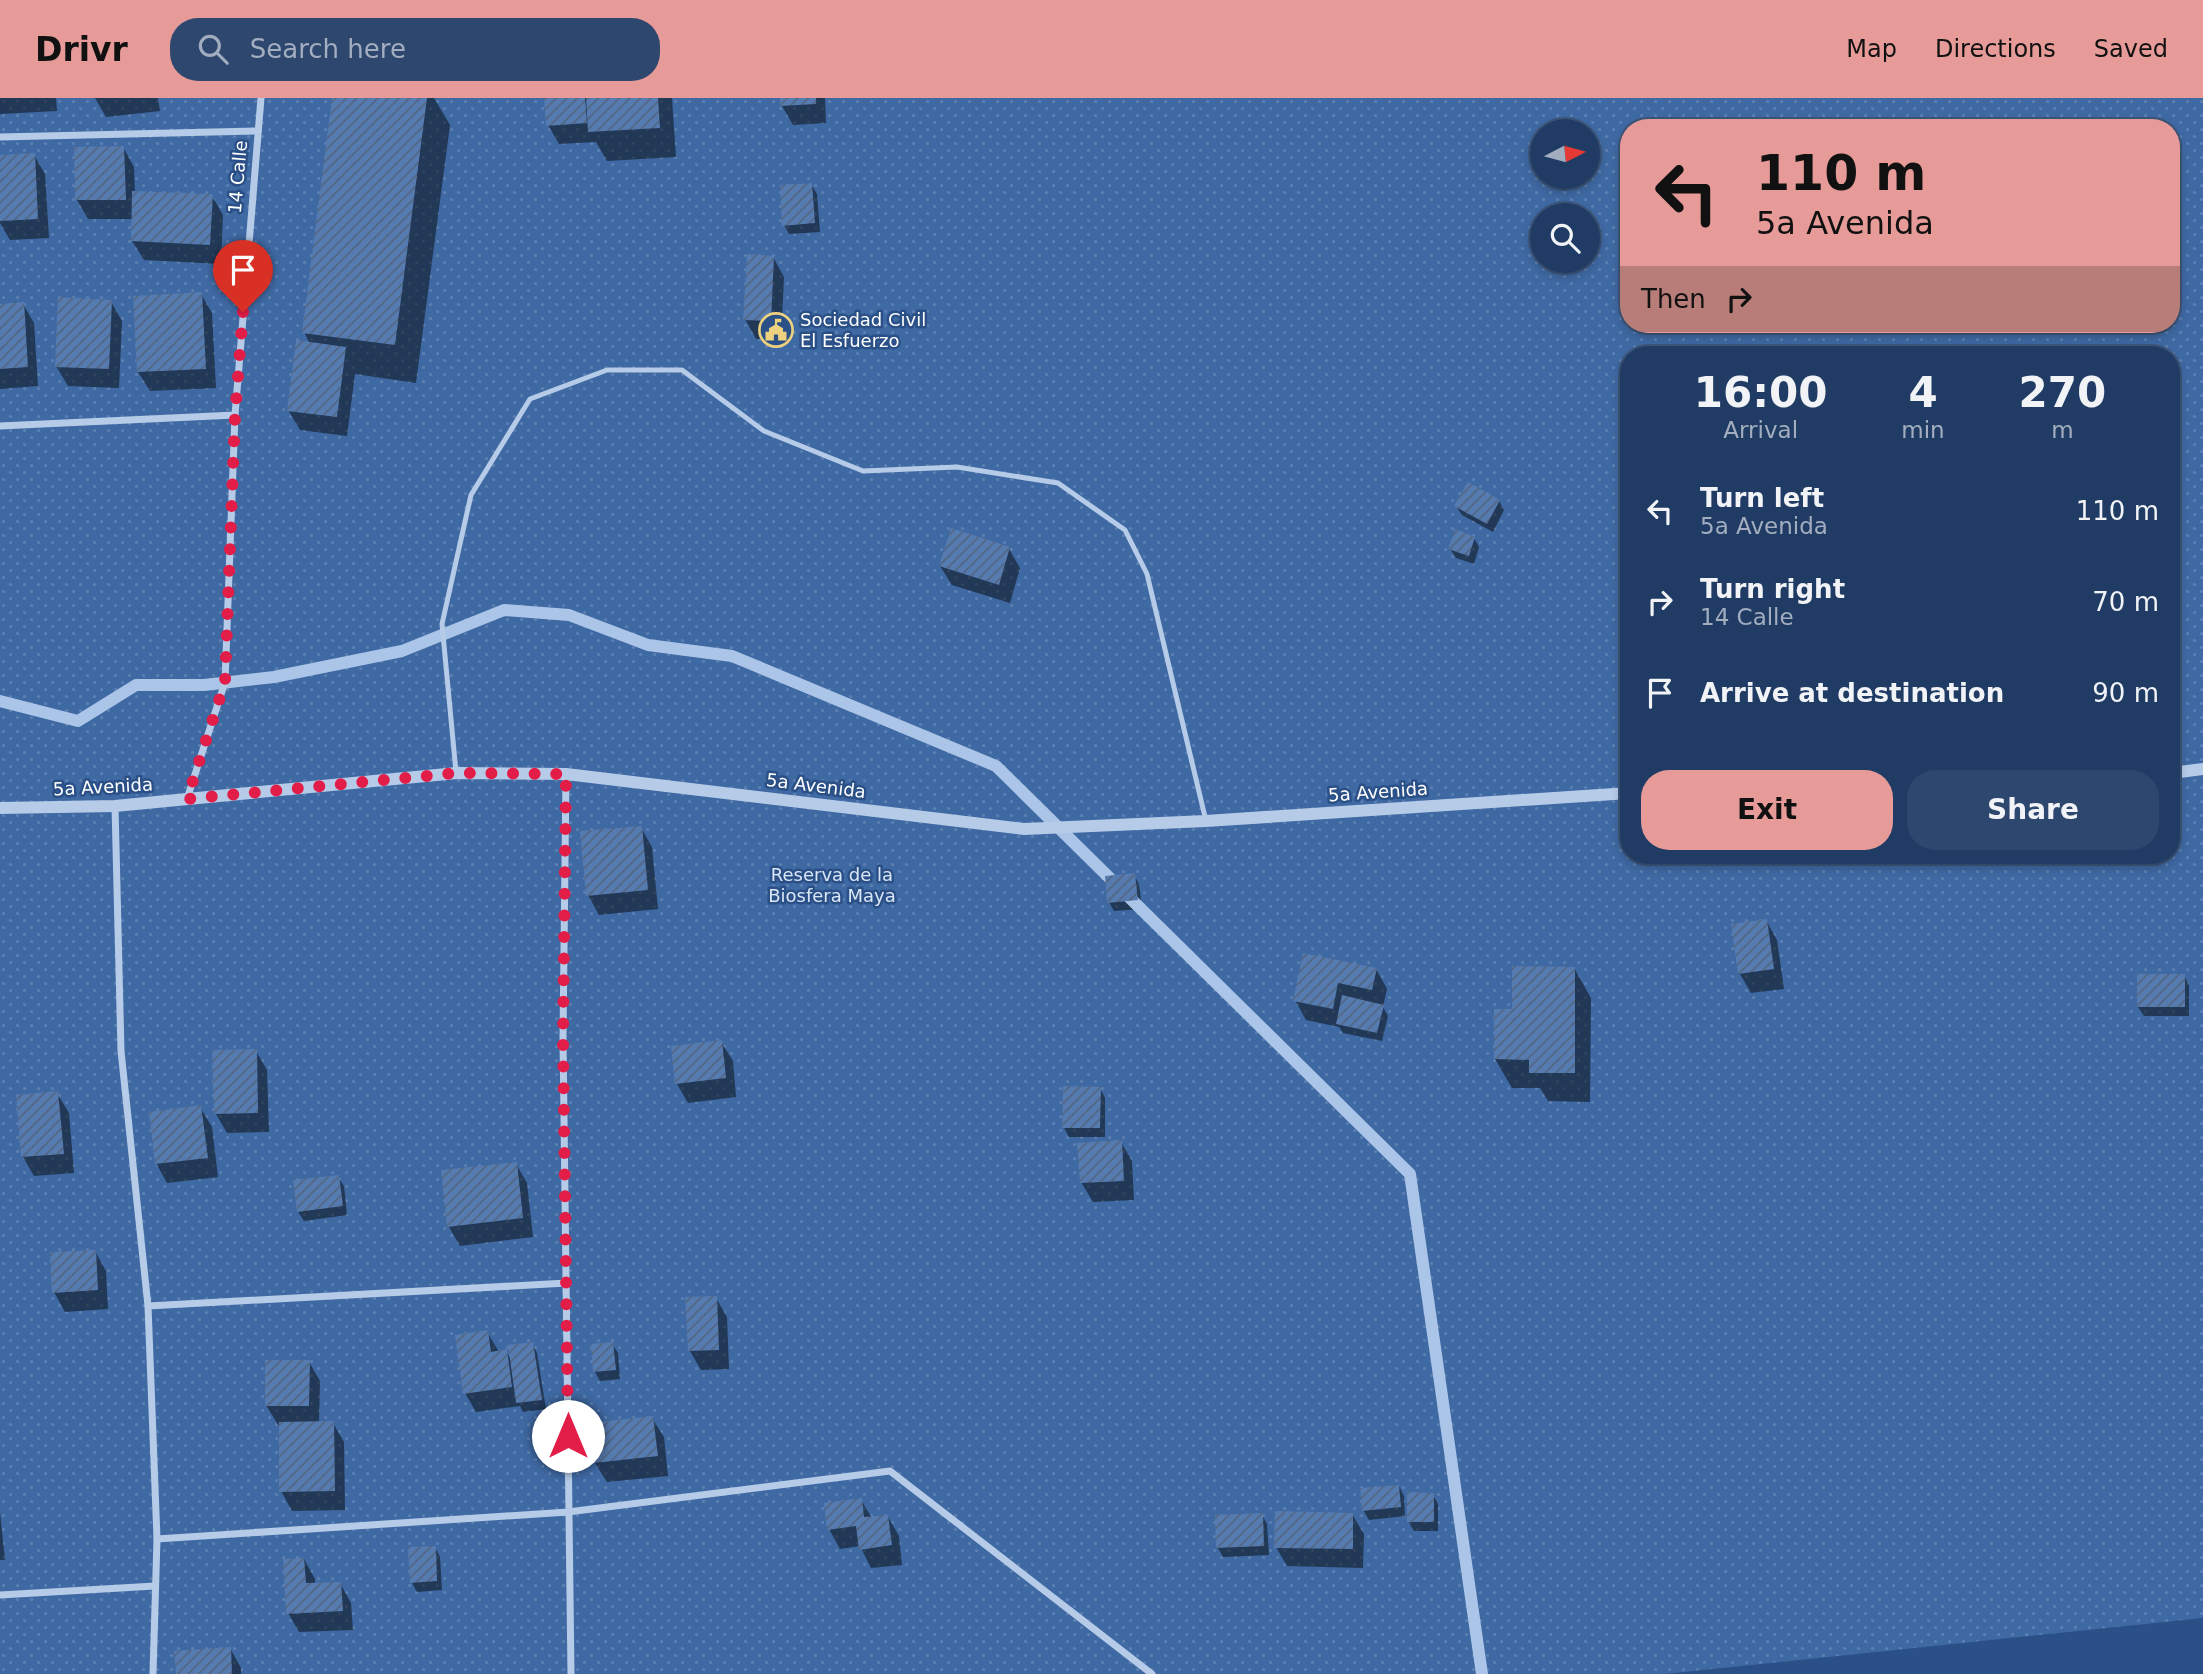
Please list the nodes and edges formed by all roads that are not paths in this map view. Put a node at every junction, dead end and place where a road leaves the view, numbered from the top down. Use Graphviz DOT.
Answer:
graph roads {
  1 [pos="261,98"];
  2 [pos="258,131"];
  3 [pos="0,136"];
  4 [pos="235,415"];
  5 [pos="0,426"];
  6 [pos="2203,769"];
  7 [pos="2180,772"];
  8 [pos="457,773"];
  9 [pos="566,774"];
  10 [pos="1620,794"];
  11 [pos="187,799"];
  12 [pos="115,806"];
  13 [pos="0,808"];
  14 [pos="1206,821"];
  15 [pos="567,1283"];
  16 [pos="148,1306"];
  17 [pos="568,1512"];
  18 [pos="156,1539"];
  19 [pos="155,1586"];
  20 [pos="0,1595"];
  21 [pos="153,1674"];
  22 [pos="571,1674"];
  23 [pos="1152,1674"];
  1 -- 2 [label="street, 14 Calle"];
  2 -- 3 [label="street"];
  2 -- 4 [label="street, 14 Calle"];
  4 -- 5 [label="street"];
  4 -- 11 [label="street, 14 Calle"];
  6 -- 7 [label="street"];
  8 -- 9 [label="street, 5a Avenida"];
  8 -- 11 [label="street, 5a Avenida"];
  8 -- 14 [label="lane"];
  9 -- 14 [label="street, 5a Avenida"];
  9 -- 15 [label="street"];
  10 -- 14 [label="street, 5a Avenida"];
  11 -- 12 [label="street, 5a Avenida"];
  12 -- 13 [label="street, 5a Avenida"];
  12 -- 16 [label="street"];
  15 -- 16 [label="street"];
  15 -- 17 [label="street"];
  16 -- 18 [label="street"];
  17 -- 18 [label="street"];
  17 -- 22 [label="street"];
  17 -- 23 [label="street"];
  18 -- 19 [label="street"];
  19 -- 20 [label="street"];
  19 -- 21 [label="street"];
}
